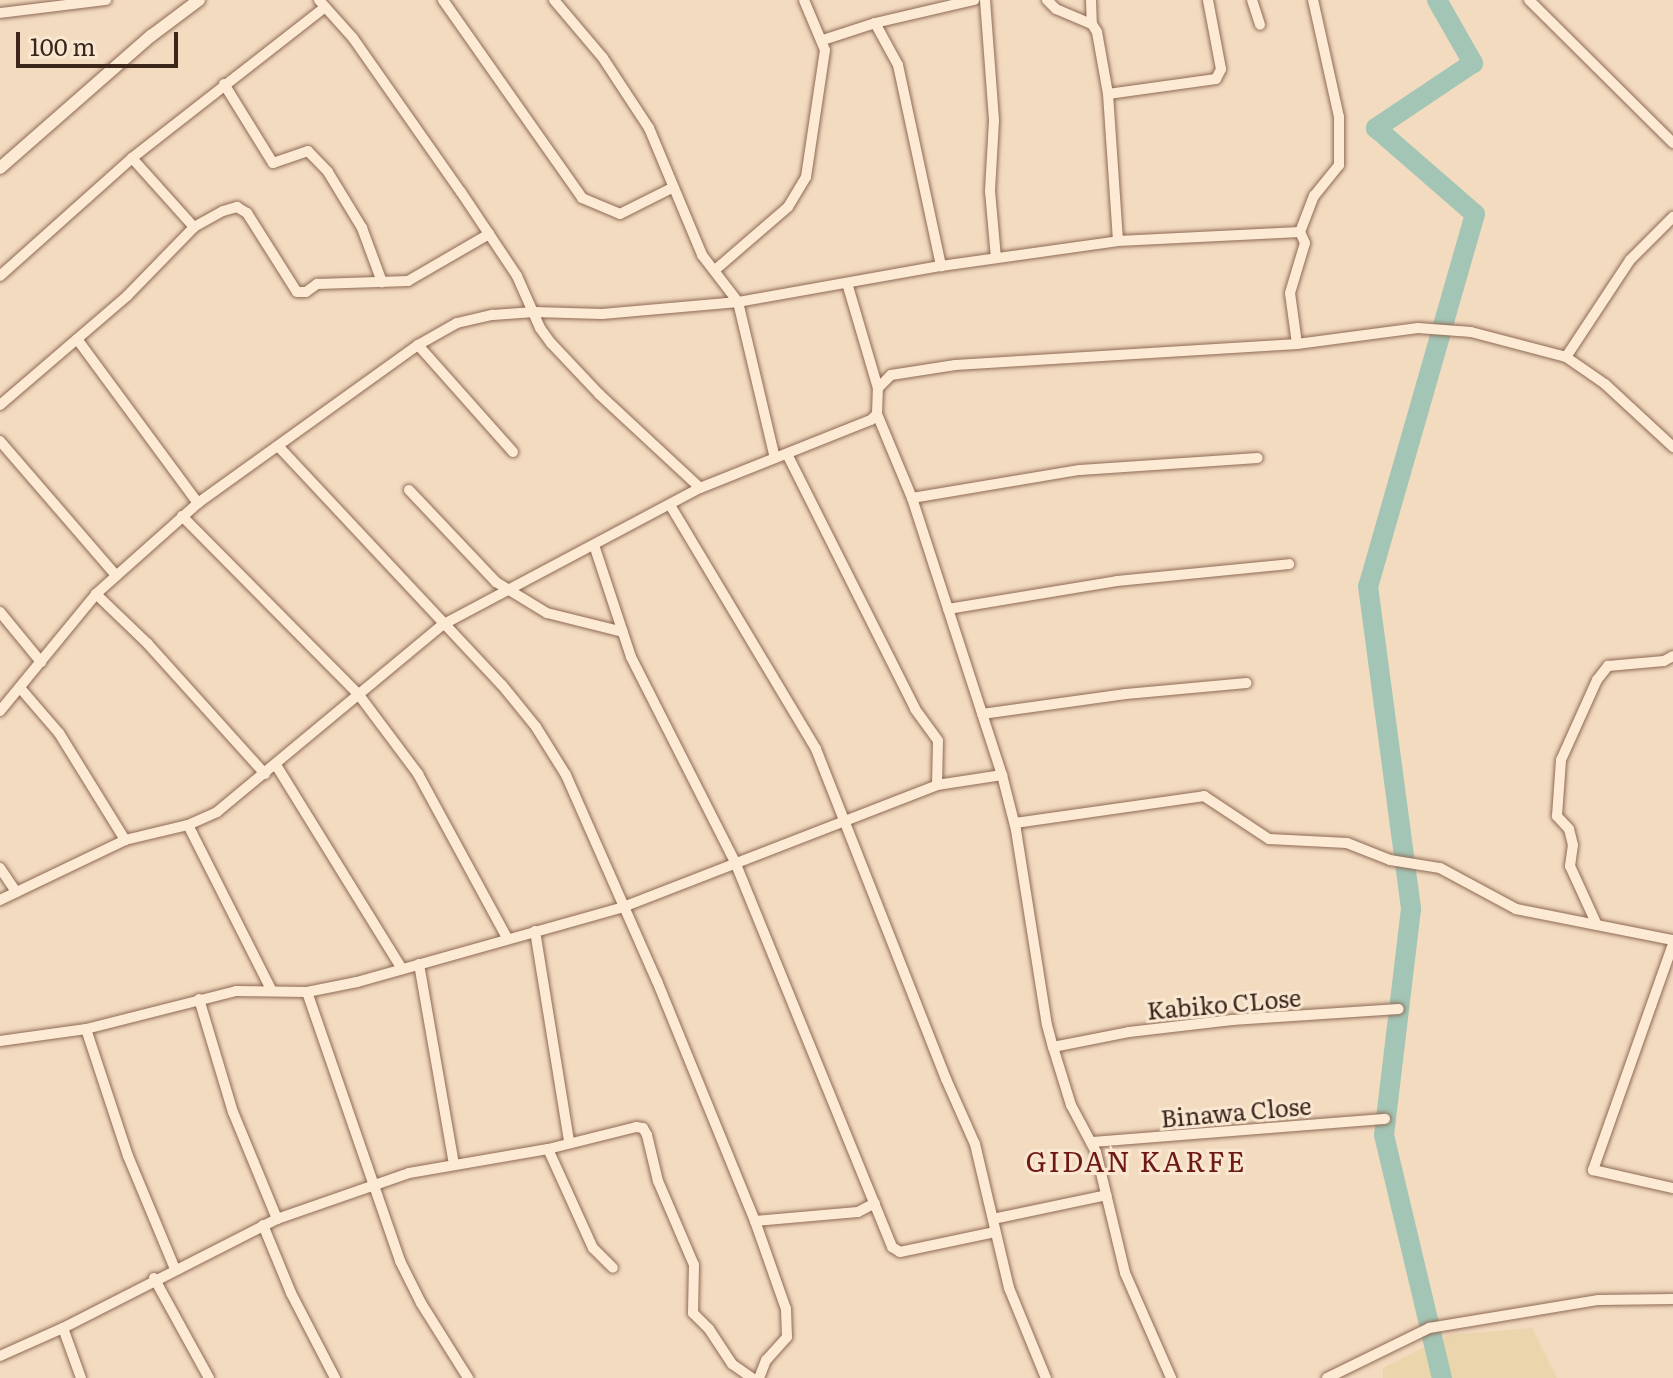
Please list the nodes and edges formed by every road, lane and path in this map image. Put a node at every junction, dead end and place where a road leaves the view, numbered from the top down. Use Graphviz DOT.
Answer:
graph roads {
  1 [pos="106,0"];
  2 [pos="199,0"];
  3 [pos="443,0"];
  4 [pos="554,0"];
  5 [pos="804,0"];
  6 [pos="911,0"];
  7 [pos="974,0"];
  8 [pos="985,0"];
  9 [pos="1047,0"];
  10 [pos="1091,0"];
  11 [pos="1208,0"];
  12 [pos="1252,0"];
  13 [pos="1313,0"];
  14 [pos="1529,0"];
  15 [pos="322,3"];
  16 [pos="0,13"];
  17 [pos="914,14"];
  18 [pos="875,23"];
  19 [pos="1092,24"];
  20 [pos="1260,25"];
  21 [pos="823,40"];
  22 [pos="224,84"];
  23 [pos="1108,94"];
  24 [pos="1673,143"];
  25 [pos="132,158"];
  26 [pos="0,168"];
  27 [pos="674,187"];
  28 [pos="1673,217"];
  29 [pos="194,227"];
  30 [pos="1300,232"];
  31 [pos="489,234"];
  32 [pos="1118,241"];
  33 [pos="996,258"];
  34 [pos="941,266"];
  35 [pos="715,270"];
  36 [pos="0,276"];
  37 [pos="382,282"];
  38 [pos="847,283"];
  39 [pos="738,302"];
  40 [pos="534,312"];
  41 [pos="77,339"];
  42 [pos="1297,344"];
  43 [pos="418,345"];
  44 [pos="1566,357"];
  45 [pos="878,388"];
  46 [pos="0,405"];
  47 [pos="877,414"];
  48 [pos="0,441"];
  49 [pos="279,447"];
  50 [pos="1673,447"];
  51 [pos="513,452"];
  52 [pos="787,454"];
  53 [pos="775,458"];
  54 [pos="1258,458"];
  55 [pos="700,488"];
  56 [pos="409,490"];
  57 [pos="912,498"];
  58 [pos="198,503"];
  59 [pos="670,505"];
  60 [pos="182,516"];
  61 [pos="594,545"];
  62 [pos="1289,564"];
  63 [pos="115,574"];
  64 [pos="507,589"];
  65 [pos="96,594"];
  66 [pos="948,609"];
  67 [pos="0,612"];
  68 [pos="442,625"];
  69 [pos="623,632"];
  70 [pos="1673,656"];
  71 [pos="41,662"];
  72 [pos="1247,683"];
  73 [pos="21,689"];
  74 [pos="359,695"];
  75 [pos="0,711"];
  76 [pos="982,714"];
  77 [pos="276,765"];
  78 [pos="265,774"];
  79 [pos="1002,775"];
  80 [pos="937,785"];
  81 [pos="844,819"];
  82 [pos="1015,823"];
  83 [pos="188,825"];
  84 [pos="125,840"];
  85 [pos="735,862"];
  86 [pos="0,868"];
  87 [pos="16,892"];
  88 [pos="0,900"];
  89 [pos="623,907"];
  90 [pos="1597,925"];
  91 [pos="535,931"];
  92 [pos="507,938"];
  93 [pos="1673,942"];
  94 [pos="419,964"];
  95 [pos="402,969"];
  96 [pos="271,989"];
  97 [pos="307,992"];
  98 [pos="199,999"];
  99 [pos="1399,1009"];
  100 [pos="86,1029"];
  101 [pos="0,1041"];
  102 [pos="1053,1047"];
  103 [pos="1385,1119"];
  104 [pos="569,1141"];
  105 [pos="1091,1142"];
  106 [pos="548,1149"];
  107 [pos="454,1164"];
  108 [pos="373,1185"];
  109 [pos="1673,1188"];
  110 [pos="1107,1195"];
  111 [pos="875,1203"];
  112 [pos="277,1219"];
  113 [pos="993,1219"];
  114 [pos="755,1221"];
  115 [pos="263,1225"];
  116 [pos="995,1232"];
  117 [pos="613,1268"];
  118 [pos="175,1269"];
  119 [pos="154,1278"];
  120 [pos="1673,1299"];
  121 [pos="63,1328"];
  122 [pos="0,1356"];
  123 [pos="81,1378"];
  124 [pos="209,1378"];
  125 [pos="335,1378"];
  126 [pos="468,1378"];
  127 [pos="752,1378"];
  128 [pos="759,1378"];
  129 [pos="1046,1378"];
  130 [pos="1171,1378"];
  131 [pos="1327,1378"];
  1 -- 16 [label="street"];
  2 -- 26 [label="street"];
  3 -- 27 [label="street"];
  4 -- 27 [label="street"];
  5 -- 21 [label="street"];
  6 -- 17 [label="street"];
  7 -- 17 [label="street"];
  8 -- 33 [label="street"];
  9 -- 19 [label="street"];
  10 -- 19 [label="street"];
  11 -- 23 [label="street"];
  12 -- 20 [label="street"];
  13 -- 30 [label="street"];
  14 -- 24 [label="street"];
  15 -- 22 [label="street"];
  15 -- 31 [label="street"];
  17 -- 18 [label="street"];
  18 -- 21 [label="street"];
  18 -- 34 [label="street"];
  19 -- 23 [label="street"];
  21 -- 35 [label="street"];
  22 -- 25 [label="street"];
  22 -- 37 [label="street"];
  23 -- 32 [label="street"];
  25 -- 29 [label="street"];
  25 -- 36 [label="street"];
  27 -- 35 [label="street"];
  28 -- 44 [label="street"];
  29 -- 37 [label="street"];
  29 -- 41 [label="street"];
  30 -- 32 [label="street"];
  30 -- 42 [label="street"];
  31 -- 37 [label="street"];
  31 -- 40 [label="street"];
  32 -- 33 [label="street"];
  33 -- 34 [label="street"];
  34 -- 38 [label="street"];
  35 -- 39 [label="street"];
  38 -- 39 [label="street"];
  38 -- 45 [label="street"];
  39 -- 40 [label="street"];
  39 -- 53 [label="street"];
  40 -- 43 [label="street"];
  40 -- 55 [label="street"];
  41 -- 46 [label="street"];
  41 -- 58 [label="street"];
  42 -- 44 [label="street"];
  42 -- 45 [label="street"];
  43 -- 49 [label="street"];
  43 -- 51 [label="street"];
  44 -- 50 [label="street"];
  45 -- 47 [label="street"];
  47 -- 52 [label="street"];
  47 -- 57 [label="street"];
  48 -- 63 [label="street"];
  49 -- 58 [label="street"];
  49 -- 68 [label="street"];
  52 -- 53 [label="street"];
  52 -- 80 [label="street"];
  53 -- 55 [label="street"];
  54 -- 57 [label="street"];
  55 -- 59 [label="street"];
  56 -- 64 [label="street"];
  57 -- 66 [label="street"];
  58 -- 60 [label="street"];
  59 -- 61 [label="street"];
  59 -- 81 [label="street"];
  60 -- 63 [label="street"];
  60 -- 74 [label="street"];
  61 -- 64 [label="street"];
  61 -- 69 [label="street"];
  62 -- 66 [label="street"];
  63 -- 65 [label="street"];
  64 -- 68 [label="street"];
  64 -- 69 [label="street"];
  65 -- 71 [label="street"];
  65 -- 78 [label="street"];
  66 -- 76 [label="street"];
  67 -- 71 [label="street"];
  68 -- 74 [label="street"];
  68 -- 89 [label="street"];
  69 -- 85 [label="street"];
  70 -- 90 [label="street"];
  71 -- 73 [label="street"];
  72 -- 76 [label="street"];
  73 -- 75 [label="street"];
  73 -- 84 [label="street"];
  74 -- 77 [label="street"];
  74 -- 92 [label="street"];
  76 -- 79 [label="street"];
  77 -- 78 [label="street"];
  77 -- 95 [label="street"];
  78 -- 83 [label="street"];
  79 -- 80 [label="street"];
  79 -- 82 [label="street"];
  80 -- 81 [label="street"];
  81 -- 85 [label="street"];
  81 -- 113 [label="street"];
  82 -- 90 [label="street"];
  82 -- 102 [label="street"];
  83 -- 84 [label="street"];
  83 -- 96 [label="street"];
  84 -- 87 [label="street"];
  85 -- 89 [label="street"];
  85 -- 111 [label="street"];
  86 -- 87 [label="street"];
  87 -- 88 [label="street"];
  89 -- 91 [label="street"];
  89 -- 114 [label="street"];
  90 -- 93 [label="street"];
  91 -- 92 [label="street"];
  91 -- 104 [label="street"];
  92 -- 94 [label="street"];
  93 -- 109 [label="street"];
  94 -- 95 [label="street"];
  94 -- 107 [label="street"];
  95 -- 97 [label="street"];
  96 -- 97 [label="street"];
  96 -- 98 [label="street"];
  97 -- 108 [label="street"];
  98 -- 100 [label="street"];
  98 -- 112 [label="street"];
  99 -- 102 [label="street, Kabiko CLose"];
  100 -- 101 [label="street"];
  100 -- 118 [label="street"];
  102 -- 105 [label="street"];
  103 -- 105 [label="street, Binawa Close"];
  104 -- 106 [label="street"];
  104 -- 127 [label="street"];
  105 -- 110 [label="street"];
  106 -- 107 [label="street"];
  106 -- 117 [label="street"];
  107 -- 108 [label="street"];
  108 -- 112 [label="street"];
  108 -- 126 [label="street"];
  110 -- 113 [label="street"];
  110 -- 130 [label="street"];
  111 -- 114 [label="street"];
  111 -- 116 [label="street"];
  112 -- 115 [label="street"];
  113 -- 116 [label="street"];
  114 -- 128 [label="street"];
  115 -- 118 [label="street"];
  115 -- 125 [label="street"];
  116 -- 129 [label="street"];
  118 -- 119 [label="street"];
  119 -- 121 [label="street"];
  119 -- 124 [label="street"];
  120 -- 131 [label="street"];
  121 -- 122 [label="street"];
  121 -- 123 [label="street"];
}
